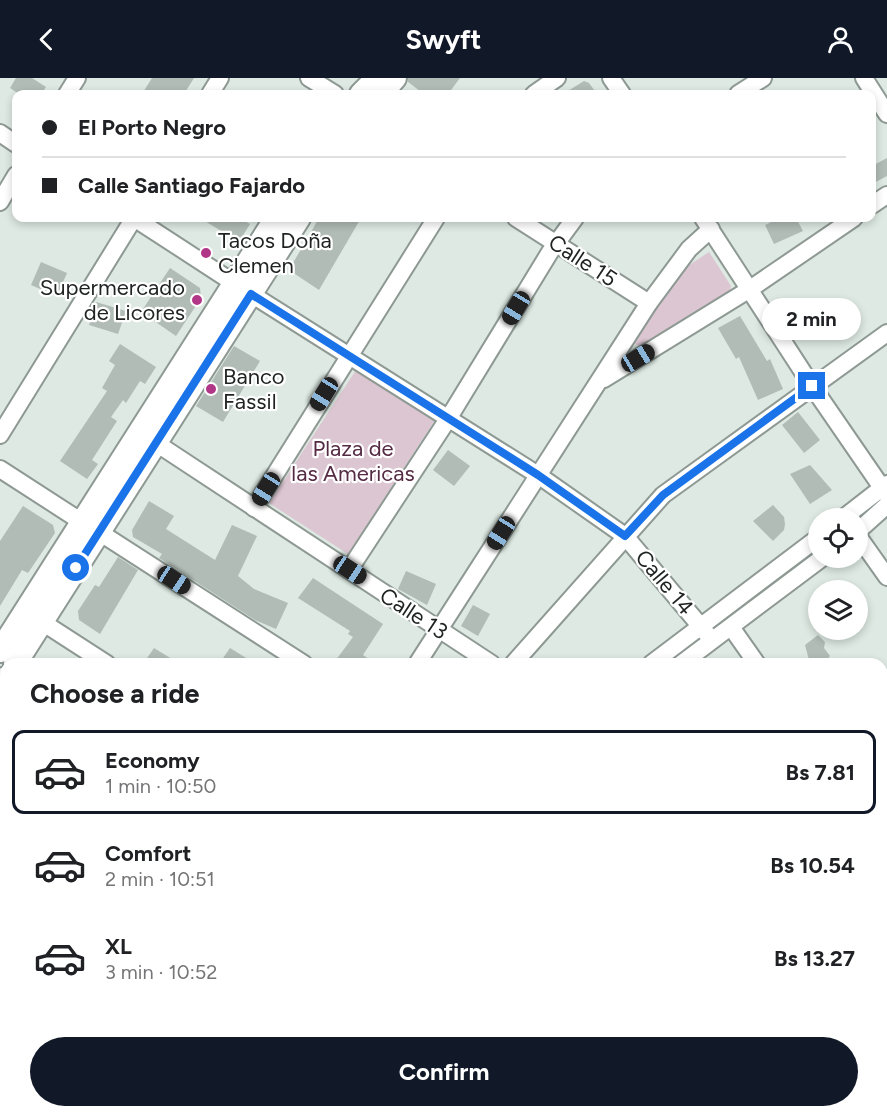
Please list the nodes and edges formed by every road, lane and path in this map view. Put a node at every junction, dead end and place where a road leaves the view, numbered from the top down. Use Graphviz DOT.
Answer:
graph roads {
  1 [pos="309,78"];
  2 [pos="376,78"];
  3 [pos="395,78"];
  4 [pos="557,78"];
  5 [pos="763,78"];
  6 [pos="328,90"];
  7 [pos="365,90"];
  8 [pos="384,90"];
  9 [pos="540,90"];
  10 [pos="748,90"];
  11 [pos="876,97"];
  12 [pos="887,114"];
  13 [pos="12,182"];
  14 [pos="0,202"];
  15 [pos="132,222"];
  16 [pos="140,222"];
  17 [pos="274,222"];
  18 [pos="296,222"];
  19 [pos="433,222"];
  20 [pos="522,222"];
  21 [pos="572,222"];
  22 [pos="707,223"];
  23 [pos="831,224"];
  24 [pos="556,243"];
  25 [pos="242,288"];
  26 [pos="750,289"];
  27 [pos="649,303"];
  28 [pos="887,333"];
  29 [pos="348,357"];
  30 [pos="600,381"];
  31 [pos="812,386"];
  32 [pos="448,419"];
  33 [pos="0,435"];
  34 [pos="148,437"];
  35 [pos="0,469"];
  36 [pos="538,475"];
  37 [pos="885,489"];
  38 [pos="887,505"];
  39 [pos="254,508"];
  40 [pos="858,508"];
  41 [pos="868,522"];
  42 [pos="91,527"];
  43 [pos="625,536"];
  44 [pos="808,545"];
  45 [pos="868,550"];
  46 [pos="809,568"];
  47 [pos="350,570"];
  48 [pos="887,577"];
  49 [pos="34,617"];
  50 [pos="702,626"];
  51 [pos="731,627"];
  52 [pos="440,629"];
  53 [pos="712,640"];
  54 [pos="0,651"];
  55 [pos="17,658"];
  56 [pos="98,658"];
  57 [pos="295,658"];
  58 [pos="421,658"];
  59 [pos="483,658"];
  60 [pos="518,658"];
  61 [pos="659,658"];
  62 [pos="689,658"];
  63 [pos="753,658"];
  1 -- 6 [label="street"];
  2 -- 7 [label="main road"];
  3 -- 8 [label="main road"];
  4 -- 9 [label="street"];
  5 -- 10 [label="street"];
  11 -- 12 [label="street"];
  13 -- 14 [label="street"];
  15 -- 33 [label="street"];
  16 -- 25 [label="street, Calle 14"];
  17 -- 25 [label="main road"];
  18 -- 25 [label="main road"];
  19 -- 29 [label="street"];
  20 -- 24 [label="street, Calle 15"];
  21 -- 24 [label="street"];
  22 -- 26 [label="street"];
  22 -- 27 [label="street"];
  23 -- 26 [label="street"];
  24 -- 27 [label="street, Calle 15"];
  24 -- 32 [label="street"];
  25 -- 29 [label="street, Calle 14"];
  25 -- 34 [label="main road"];
  26 -- 30 [label="street"];
  26 -- 31 [label="street"];
  27 -- 30 [label="street"];
  28 -- 31 [label="street"];
  29 -- 32 [label="street, Calle 14"];
  29 -- 39 [label="street"];
  30 -- 36 [label="street"];
  31 -- 37 [label="street"];
  31 -- 43 [label="street"];
  32 -- 36 [label="street, Calle 14"];
  32 -- 47 [label="street"];
  34 -- 39 [label="street, Calle 13"];
  34 -- 42 [label="main road"];
  35 -- 42 [label="street"];
  36 -- 43 [label="street, Calle 14"];
  36 -- 52 [label="street"];
  37 -- 40 [label="street"];
  38 -- 41 [label="street"];
  39 -- 47 [label="street, Calle 13"];
  42 -- 49 [label="main road"];
  42 -- 57 [label="street"];
  43 -- 50 [label="street, Calle 14"];
  43 -- 60 [label="street"];
  44 -- 50 [label="street"];
  45 -- 48 [label="street"];
  46 -- 51 [label="street"];
  47 -- 52 [label="street, Calle 13"];
  49 -- 54 [label="main road"];
  49 -- 55 [label="main road"];
  49 -- 56 [label="street"];
  50 -- 53 [label="street, Calle 14"];
  50 -- 61 [label="street"];
  51 -- 53 [label="street"];
  51 -- 63 [label="street"];
  52 -- 58 [label="street"];
  52 -- 59 [label="street, Calle 13"];
  53 -- 62 [label="street"];
}
